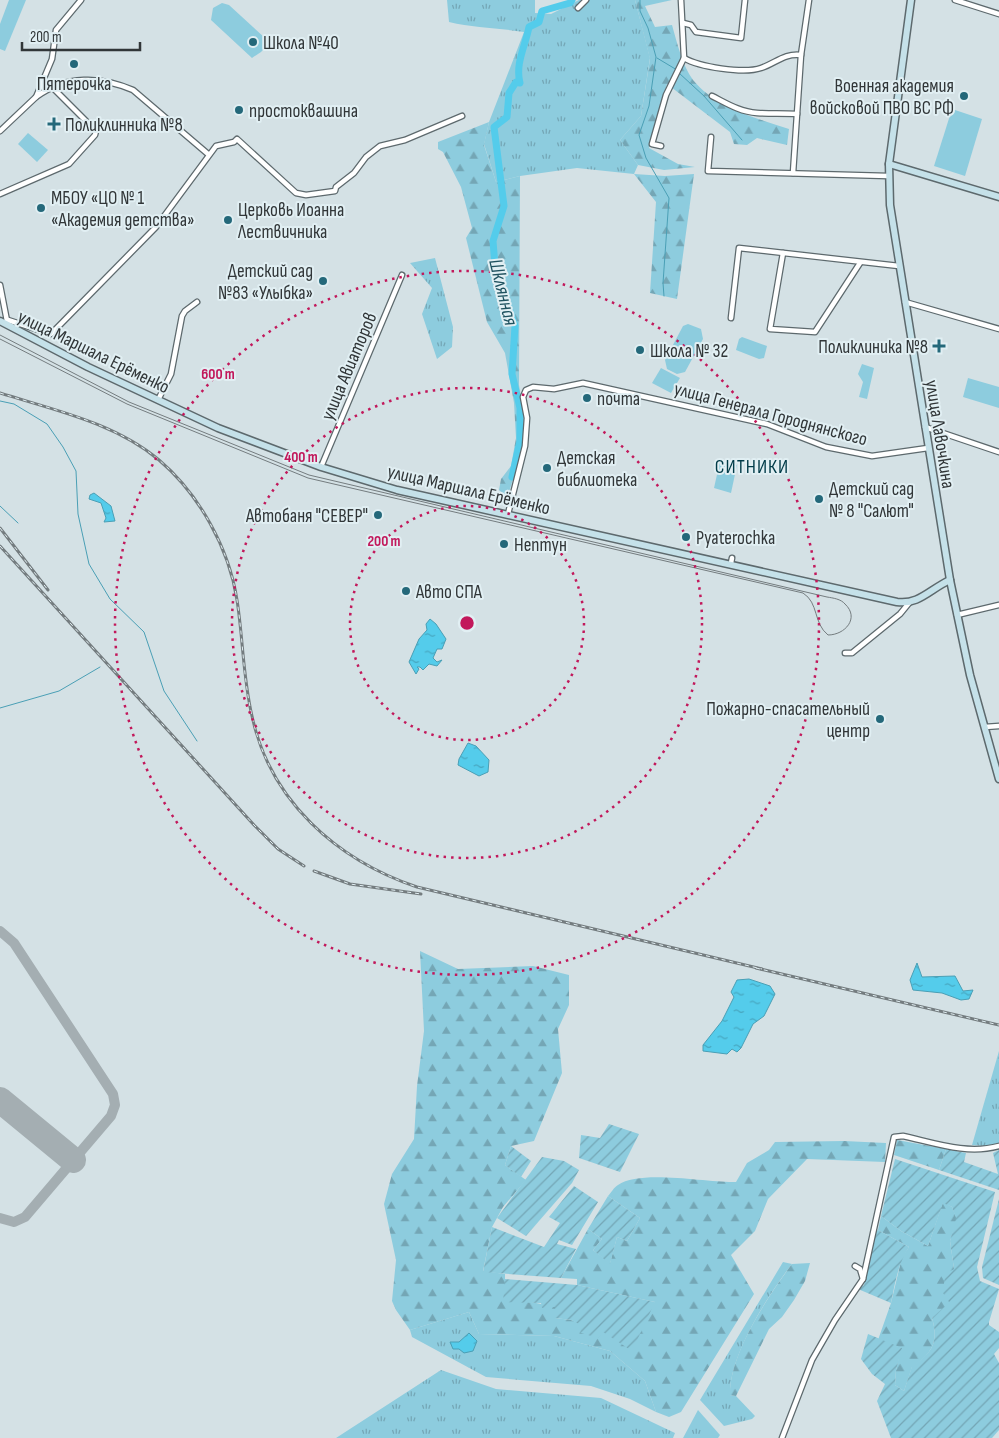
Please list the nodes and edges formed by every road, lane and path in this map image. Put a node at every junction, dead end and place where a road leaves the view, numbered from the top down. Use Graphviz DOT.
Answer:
graph roads {
  1 [pos="81,0"];
  2 [pos="586,0"];
  3 [pos="681,0"];
  4 [pos="745,0"];
  5 [pos="809,0"];
  6 [pos="911,0"];
  7 [pos="955,0"];
  8 [pos="578,8"];
  9 [pos="999,14"];
  10 [pos="683,23"];
  11 [pos="801,55"];
  12 [pos="684,58"];
  13 [pos="52,87"];
  14 [pos="712,96"];
  15 [pos="36,97"];
  16 [pos="797,114"];
  17 [pos="462,116"];
  18 [pos="0,131"];
  19 [pos="711,137"];
  20 [pos="662,146"];
  21 [pos="208,154"];
  22 [pos="889,164"];
  23 [pos="792,173"];
  24 [pos="888,176"];
  25 [pos="0,194"];
  26 [pos="999,197"];
  27 [pos="783,253"];
  28 [pos="860,263"];
  29 [pos="899,266"];
  30 [pos="402,275"];
  31 [pos="0,285"];
  32 [pos="197,302"];
  33 [pos="905,302"];
  34 [pos="731,318"];
  35 [pos="4,322"];
  36 [pos="999,329"];
  37 [pos="158,400"];
  38 [pos="925,427"];
  39 [pos="928,448"];
  40 [pos="999,452"];
  41 [pos="321,467"];
  42 [pos="508,514"];
  43 [pos="950,580"];
  44 [pos="909,603"];
  45 [pos="999,606"];
  46 [pos="957,615"];
  47 [pos="844,653"];
  48 [pos="985,726"];
  49 [pos="999,726"];
  50 [pos="999,779"];
  51 [pos="999,1146"];
  52 [pos="855,1266"];
  53 [pos="863,1279"];
  54 [pos="782,1438"];
  1 -- 15 [label="street"];
  2 -- 8 [label="street"];
  3 -- 10 [label="street"];
  4 -- 10 [label="street"];
  5 -- 11 [label="street"];
  6 -- 22 [label="main road, улица Лавочкина"];
  7 -- 9 [label="street"];
  10 -- 12 [label="street"];
  11 -- 12 [label="street"];
  11 -- 16 [label="street"];
  12 -- 20 [label="street"];
  13 -- 15 [label="street"];
  13 -- 21 [label="street"];
  13 -- 25 [label="street"];
  14 -- 16 [label="street"];
  15 -- 18 [label="street"];
  16 -- 23 [label="street"];
  17 -- 21 [label="street"];
  19 -- 23 [label="street"];
  21 -- 35 [label="street"];
  22 -- 24 [label="main road, улица Лавочкина"];
  22 -- 26 [label="main road"];
  23 -- 24 [label="street"];
  24 -- 29 [label="main road, улица Лавочкина"];
  27 -- 28 [label="street"];
  27 -- 28 [label="street"];
  27 -- 34 [label="street"];
  28 -- 29 [label="street"];
  29 -- 33 [label="main road, улица Лавочкина"];
  30 -- 41 [label="street, улица Авиаторов"];
  31 -- 35 [label="street"];
  32 -- 37 [label="street"];
  33 -- 36 [label="street"];
  33 -- 38 [label="main road, улица Лавочкина"];
  35 -- 37 [label="main road, улица Маршала Ерёменко"];
  37 -- 41 [label="main road, улица Маршала Ерёменко"];
  38 -- 39 [label="main road, улица Лавочкина"];
  38 -- 40 [label="street"];
  39 -- 42 [label="street, улица Генерала Городнянского"];
  39 -- 43 [label="main road, улица Лавочкина"];
  41 -- 42 [label="main road, улица Маршала Ерёменко"];
  42 -- 44 [label="main road, улица Маршала Ерёменко"];
  43 -- 44 [label="main road"];
  43 -- 46 [label="main road, улица Лавочкина"];
  44 -- 47 [label="street"];
  45 -- 46 [label="street"];
  46 -- 48 [label="main road, улица Лавочкина"];
  48 -- 49 [label="street"];
  48 -- 50 [label="main road, улица Лавочкина"];
  51 -- 53 [label="street"];
  52 -- 53 [label="street"];
  53 -- 54 [label="street"];
}
